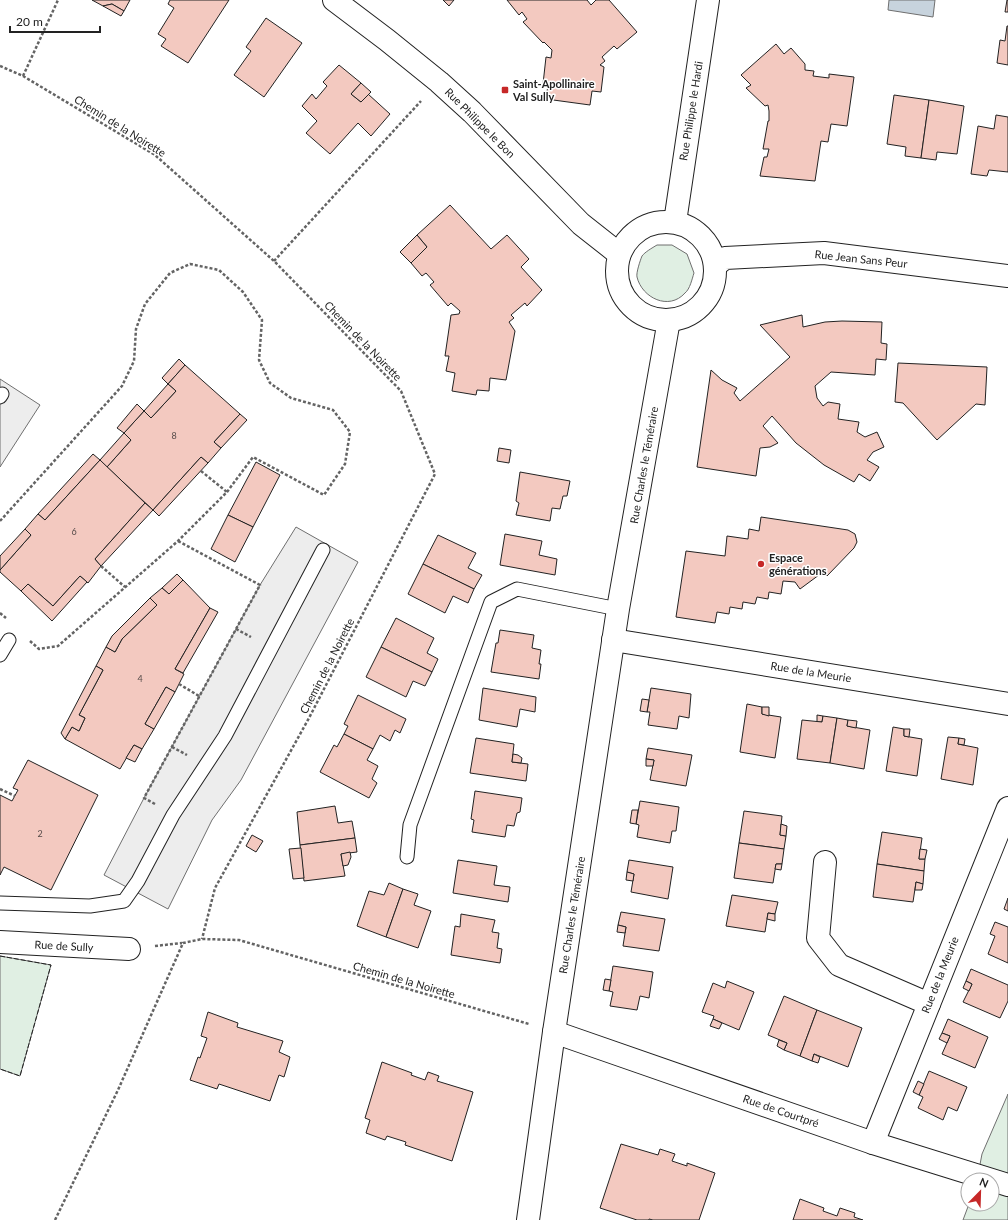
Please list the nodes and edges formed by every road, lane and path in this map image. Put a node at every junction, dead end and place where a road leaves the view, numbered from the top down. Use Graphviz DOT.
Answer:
graph roads {
  1 [pos="58,0"];
  2 [pos="334,0"];
  3 [pos="708,0"];
  4 [pos="0,66"];
  5 [pos="23,76"];
  6 [pos="439,82"];
  7 [pos="675,222"];
  8 [pos="619,254"];
  9 [pos="274,261"];
  10 [pos="716,266"];
  11 [pos="1008,276"];
  12 [pos="669,320"];
  13 [pos="201,471"];
  14 [pos="227,492"];
  15 [pos="0,521"];
  16 [pos="178,541"];
  17 [pos="322,550"];
  18 [pos="101,566"];
  19 [pos="125,587"];
  20 [pos="618,609"];
  21 [pos="0,613"];
  22 [pos="11,623"];
  23 [pos="28,638"];
  24 [pos="9,640"];
  25 [pos="613,640"];
  26 [pos="0,655"];
  27 [pos="179,684"];
  28 [pos="199,696"];
  29 [pos="1008,704"];
  30 [pos="0,789"];
  31 [pos="15,796"];
  32 [pos="1008,808"];
  33 [pos="174,814"];
  34 [pos="407,857"];
  35 [pos="825,862"];
  36 [pos="0,903"];
  37 [pos="202,939"];
  38 [pos="0,942"];
  39 [pos="128,949"];
  40 [pos="929,1004"];
  41 [pos="554,1032"];
  42 [pos="873,1143"];
  43 [pos="1008,1185"];
  44 [pos="56,1220"];
  45 [pos="528,1220"];
  1 -- 5 [label="path"];
  2 -- 6 [label="street, Rue Philippe le Bon"];
  3 -- 7 [label="street, Rue Philippe le Hardi"];
  4 -- 5 [label="path, Chemin de la Noirette"];
  5 -- 9 [label="path, Chemin de la Noirette"];
  6 -- 8 [label="street, Rue Philippe le Bon"];
  6 -- 9 [label="path"];
  7 -- 8 [label="street"];
  7 -- 10 [label="street"];
  8 -- 12 [label="street"];
  9 -- 37 [label="path, Chemin de la Noirette"];
  10 -- 11 [label="street, Rue Jean Sans Peur"];
  10 -- 12 [label="street"];
  12 -- 20 [label="street, Rue Charles le Téméraire"];
  13 -- 14 [label="path"];
  14 -- 15 [label="path"];
  14 -- 16 [label="path"];
  16 -- 19 [label="path"];
  16 -- 28 [label="path"];
  17 -- 33 [label="lane"];
  18 -- 19 [label="path"];
  19 -- 23 [label="path"];
  20 -- 25 [label="street, Rue Charles le Téméraire"];
  20 -- 34 [label="lane"];
  21 -- 22 [label="path"];
  24 -- 26 [label="lane"];
  25 -- 29 [label="street, Rue de la Meurie"];
  25 -- 41 [label="street, Rue Charles le Téméraire"];
  27 -- 28 [label="path"];
  28 -- 33 [label="path"];
  30 -- 31 [label="path"];
  32 -- 40 [label="street, Rue de la Meurie"];
  33 -- 36 [label="lane"];
  35 -- 40 [label="street"];
  37 -- 41 [label="path, Chemin de la Noirette"];
  37 -- 44 [label="path, Chemin de la Noirette"];
  38 -- 39 [label="street, Rue de Sully"];
  40 -- 42 [label="street, Rue de la Meurie"];
  41 -- 42 [label="street, Rue de Courtpré"];
  41 -- 45 [label="street, Rue Charles le Téméraire"];
  42 -- 43 [label="street, Rue de Courtpré"];
}
